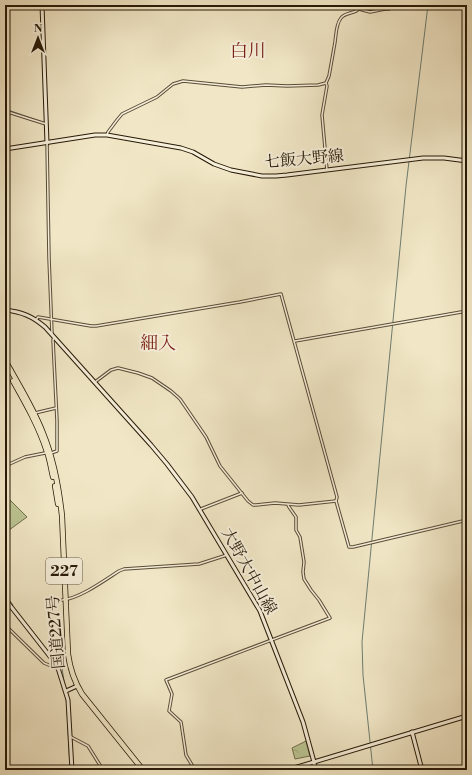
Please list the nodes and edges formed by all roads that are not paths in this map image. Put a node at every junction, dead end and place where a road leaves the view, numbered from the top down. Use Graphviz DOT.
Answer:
graph roads {
  1 [pos="42,5"];
  2 [pos="361,5"];
  3 [pos="359,9"];
  4 [pos="389,9"];
  5 [pos="326,83"];
  6 [pos="5,111"];
  7 [pos="46,124"];
  8 [pos="107,135"];
  9 [pos="47,143"];
  10 [pos="6,149"];
  11 [pos="467,161"];
  12 [pos="327,170"];
  13 [pos="5,193"];
  14 [pos="5,310"];
  15 [pos="467,311"];
  16 [pos="36,320"];
  17 [pos="52,320"];
  18 [pos="53,336"];
  19 [pos="295,341"];
  20 [pos="5,360"];
  21 [pos="5,366"];
  22 [pos="8,372"];
  23 [pos="94,382"];
  24 [pos="56,408"];
  25 [pos="33,413"];
  26 [pos="49,453"];
  27 [pos="5,466"];
  28 [pos="242,493"];
  29 [pos="336,501"];
  30 [pos="288,504"];
  31 [pos="200,509"];
  32 [pos="467,520"];
  33 [pos="227,555"];
  34 [pos="5,599"];
  35 [pos="64,600"];
  36 [pos="5,625"];
  37 [pos="272,641"];
  38 [pos="58,668"];
  39 [pos="76,686"];
  40 [pos="66,691"];
  41 [pos="467,716"];
  42 [pos="412,732"];
  43 [pos="70,736"];
  44 [pos="314,762"];
  45 [pos="72,770"];
  46 [pos="103,770"];
  47 [pos="139,770"];
  48 [pos="143,770"];
  49 [pos="195,770"];
  50 [pos="287,770"];
  51 [pos="315,770"];
  52 [pos="422,770"];
  1 -- 7 [label="main road"];
  2 -- 3 [label="street"];
  3 -- 4 [label="street"];
  3 -- 5 [label="street"];
  5 -- 8 [label="street"];
  5 -- 12 [label="street"];
  6 -- 7 [label="street"];
  7 -- 9 [label="main road"];
  8 -- 9 [label="main road, 七飯大野線"];
  8 -- 12 [label="main road, 七飯大野線"];
  9 -- 10 [label="main road, 七飯大野線"];
  9 -- 17 [label="street"];
  10 -- 13 [label="street"];
  11 -- 12 [label="main road, 七飯大野線"];
  14 -- 16 [label="main road, 大野大中山線"];
  15 -- 19 [label="street"];
  16 -- 17 [label="street"];
  16 -- 18 [label="main road, 大野大中山線"];
  17 -- 18 [label="street"];
  17 -- 19 [label="street"];
  18 -- 23 [label="main road, 大野大中山線"];
  18 -- 24 [label="street"];
  19 -- 29 [label="street"];
  20 -- 22 [label="highway, 国道227号 / 227"];
  21 -- 22 [label="highway, 国道227号 / 227"];
  22 -- 25 [label="highway, 国道227号 / 227"];
  23 -- 28 [label="street"];
  23 -- 31 [label="main road, 大野大中山線"];
  24 -- 25 [label="street"];
  24 -- 26 [label="street"];
  25 -- 26 [label="highway, 国道227号 / 227"];
  26 -- 27 [label="street"];
  26 -- 35 [label="highway, 国道227号 / 227"];
  28 -- 30 [label="street"];
  28 -- 31 [label="street"];
  29 -- 30 [label="street"];
  29 -- 32 [label="street"];
  30 -- 37 [label="street"];
  31 -- 33 [label="main road, 大野大中山線"];
  33 -- 35 [label="street"];
  33 -- 37 [label="main road, 大野大中山線"];
  34 -- 38 [label="main road"];
  35 -- 39 [label="highway, 国道227号 / 227"];
  36 -- 38 [label="street"];
  37 -- 44 [label="main road, 大野大中山線"];
  37 -- 49 [label="street"];
  38 -- 40 [label="main road"];
  39 -- 40 [label="main road"];
  39 -- 47 [label="highway, 国道227号 / 227"];
  39 -- 48 [label="highway, 国道227号 / 227"];
  40 -- 43 [label="main road"];
  41 -- 42 [label="main road"];
  42 -- 44 [label="main road"];
  42 -- 52 [label="main road"];
  43 -- 45 [label="main road"];
  43 -- 46 [label="street"];
  44 -- 50 [label="main road"];
  44 -- 51 [label="main road, 大野大中山線"];
}
